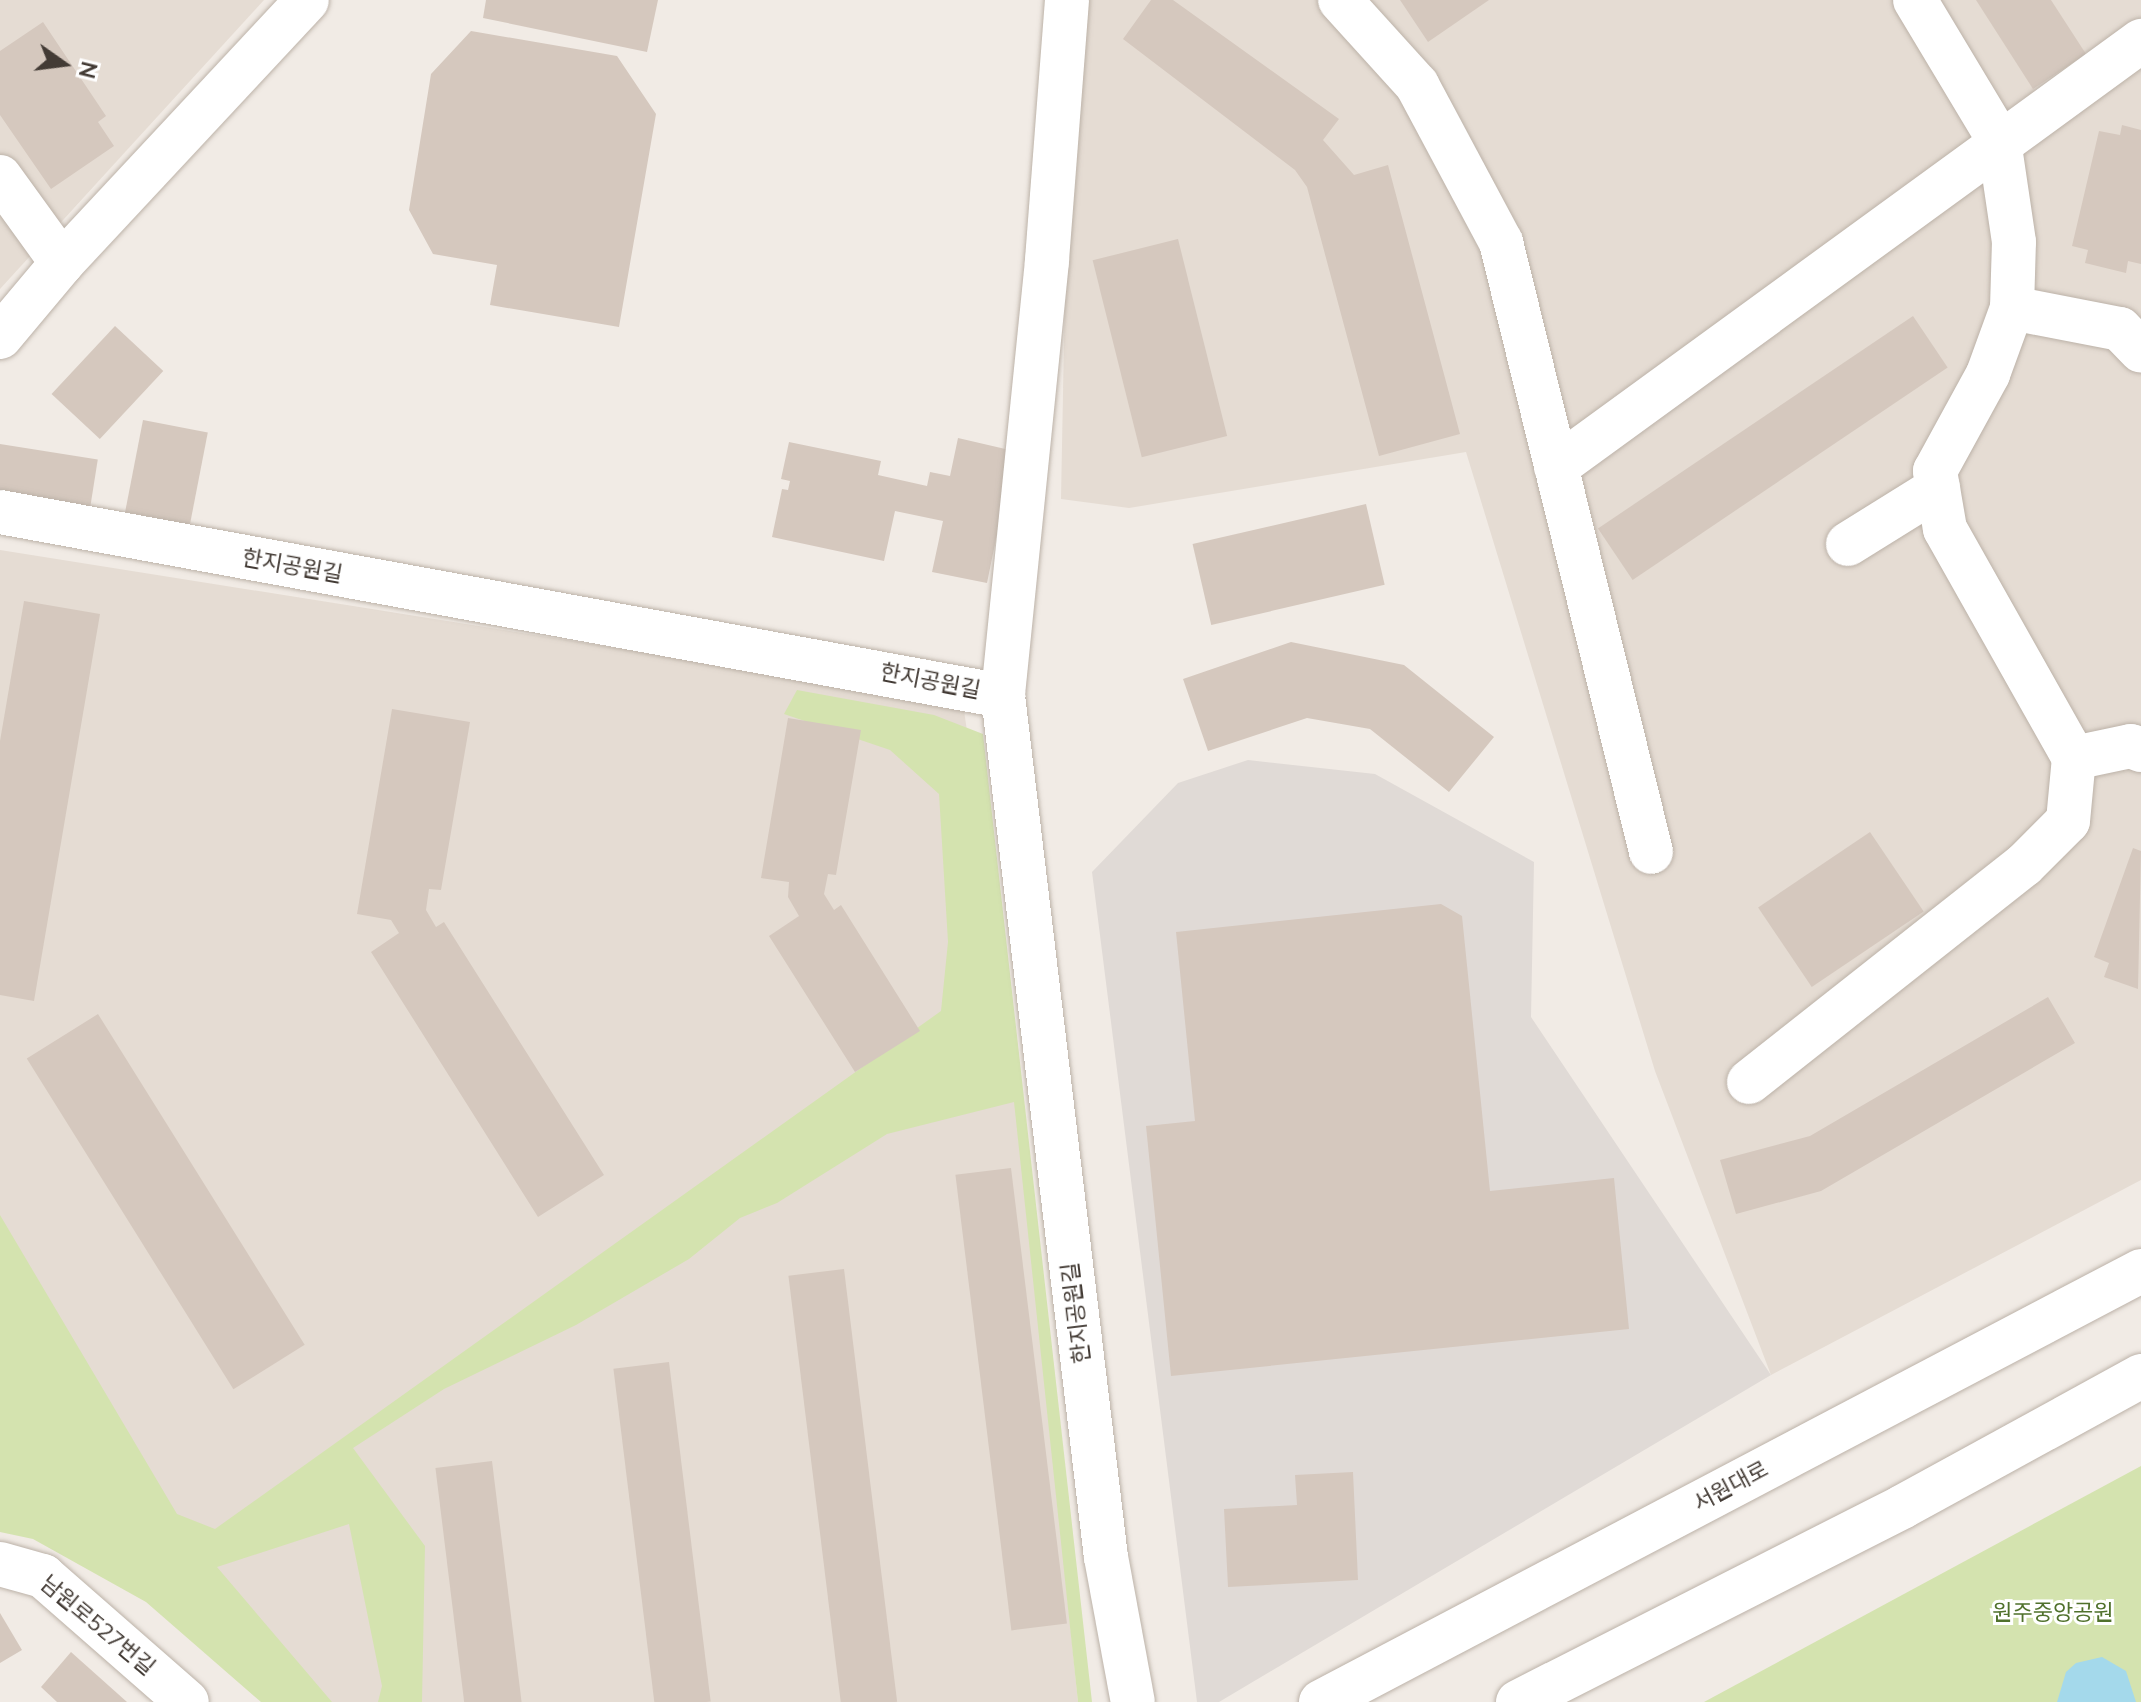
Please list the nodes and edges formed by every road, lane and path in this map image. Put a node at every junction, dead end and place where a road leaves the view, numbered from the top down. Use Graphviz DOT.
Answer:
graph roads {
  1 [pos="307,0"];
  2 [pos="1067,0"];
  3 [pos="1340,0"];
  4 [pos="1915,0"];
  5 [pos="2141,41"];
  6 [pos="1999,140"];
  7 [pos="0,177"];
  8 [pos="62,263"];
  9 [pos="2012,308"];
  10 [pos="0,337"];
  11 [pos="2141,351"];
  12 [pos="1556,467"];
  13 [pos="1938,488"];
  14 [pos="0,512"];
  15 [pos="1848,544"];
  16 [pos="1003,696"];
  17 [pos="2141,750"];
  18 [pos="2074,758"];
  19 [pos="1651,852"];
  20 [pos="1749,1082"];
  21 [pos="2141,1271"];
  22 [pos="2141,1376"];
  23 [pos="0,1564"];
  24 [pos="187,1702"];
  25 [pos="1133,1702"];
  26 [pos="1321,1702"];
  27 [pos="1518,1702"];
  1 -- 8 [label="street"];
  2 -- 16 [label="street"];
  3 -- 12 [label="street"];
  4 -- 6 [label="street"];
  5 -- 6 [label="street"];
  6 -- 9 [label="street"];
  6 -- 12 [label="street"];
  7 -- 8 [label="street"];
  8 -- 10 [label="street"];
  9 -- 11 [label="street"];
  9 -- 13 [label="street"];
  12 -- 19 [label="street"];
  13 -- 15 [label="street"];
  13 -- 18 [label="street"];
  14 -- 16 [label="street, 한지공원길"];
  16 -- 25 [label="street, 한지공원길"];
  17 -- 18 [label="street"];
  18 -- 20 [label="street"];
  21 -- 26 [label="street, 서원대로"];
  22 -- 27 [label="street"];
  23 -- 24 [label="street, 남원로527번길"];
}
